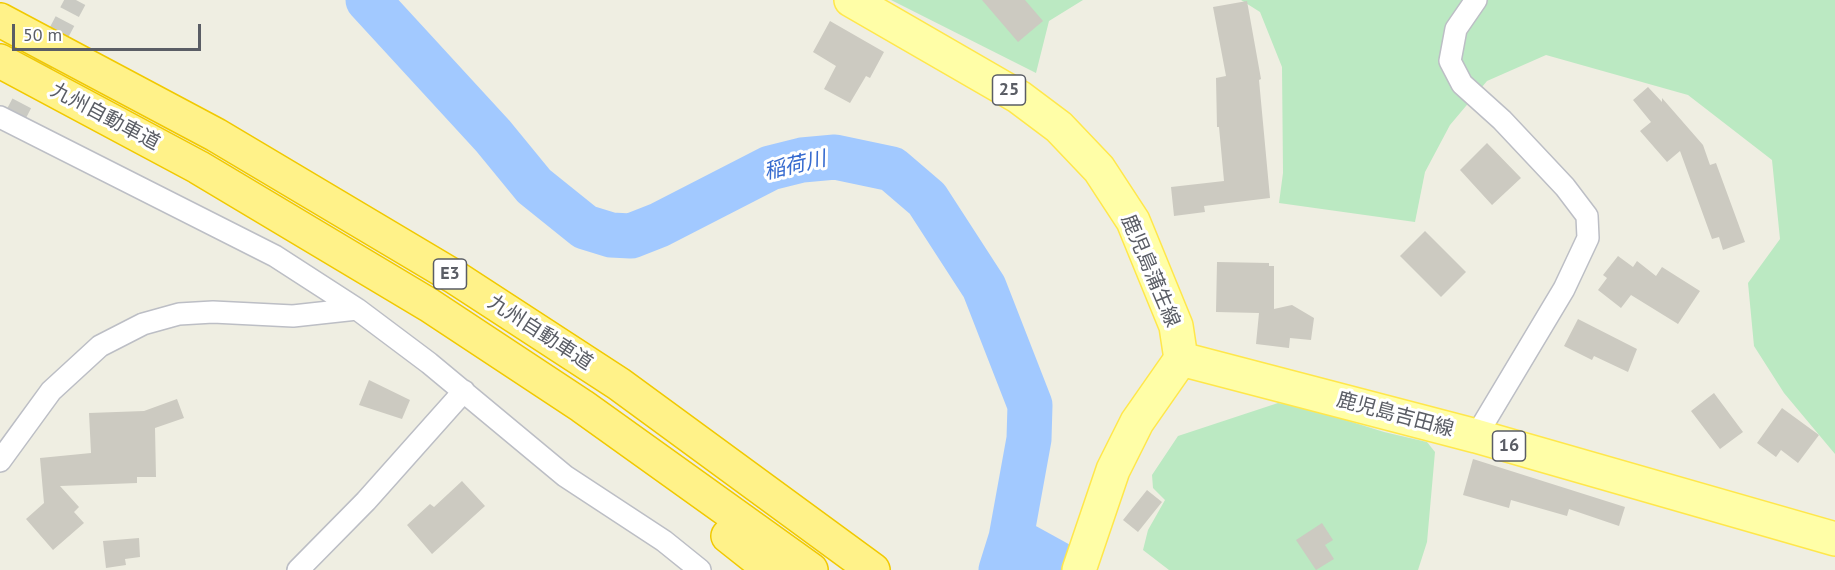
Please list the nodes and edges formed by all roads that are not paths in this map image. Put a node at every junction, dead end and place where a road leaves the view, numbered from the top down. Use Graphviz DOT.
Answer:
graph roads {
  1 [pos="850,0"];
  2 [pos="1476,0"];
  3 [pos="0,20"];
  4 [pos="0,61"];
  5 [pos="0,117"];
  6 [pos="357,309"];
  7 [pos="1181,359"];
  8 [pos="464,391"];
  9 [pos="582,406"];
  10 [pos="1476,436"];
  11 [pos="0,461"];
  12 [pos="1835,539"];
  13 [pos="298,570"];
  14 [pos="700,570"];
  15 [pos="771,570"];
  16 [pos="811,570"];
  17 [pos="873,570"];
  18 [pos="1079,570"];
  1 -- 7 [label="main road, 鹿児島蒲生線 / 25"];
  2 -- 10 [label="street"];
  3 -- 17 [label="highway, 九州自動車道 / E3"];
  4 -- 9 [label="highway, 九州自動車道 / E3"];
  5 -- 6 [label="street"];
  6 -- 8 [label="street"];
  6 -- 11 [label="street"];
  7 -- 10 [label="main road, 鹿児島吉田線 / 16"];
  7 -- 18 [label="main road"];
  8 -- 13 [label="street"];
  8 -- 14 [label="street"];
  9 -- 15 [label="highway"];
  9 -- 16 [label="highway, 九州自動車道 / E3"];
  10 -- 12 [label="main road, 鹿児島吉田線 / 16"];
}
